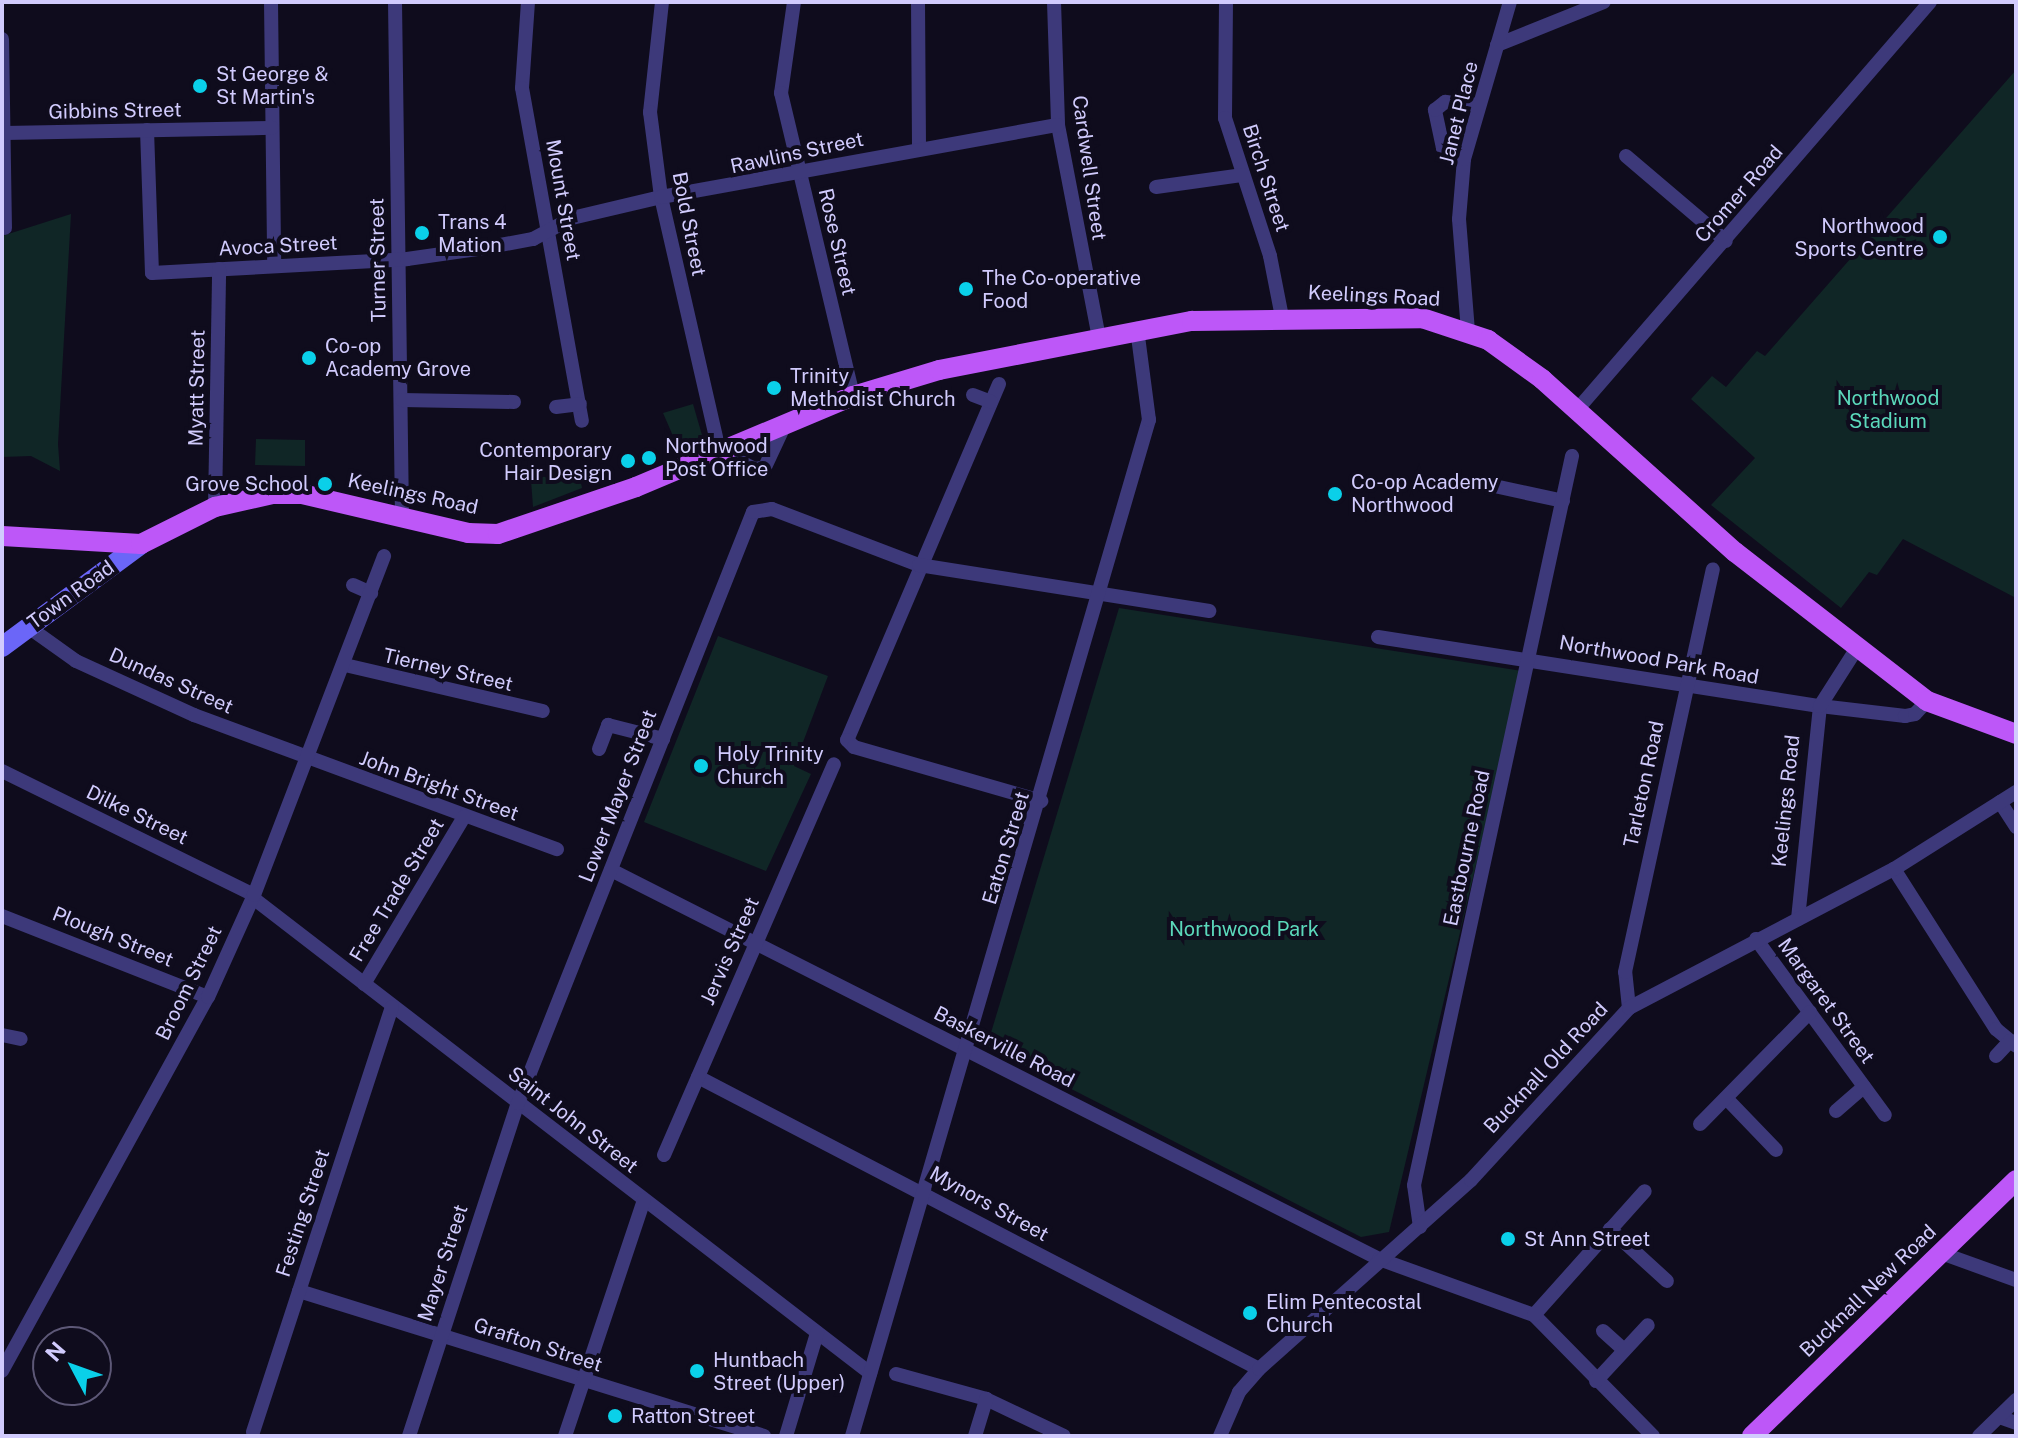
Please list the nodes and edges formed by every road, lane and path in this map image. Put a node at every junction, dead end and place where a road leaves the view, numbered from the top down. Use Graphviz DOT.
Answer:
graph roads {
  1 [pos="271,2"];
  2 [pos="395,2"];
  3 [pos="528,2"];
  4 [pos="662,2"];
  5 [pos="794,2"];
  6 [pos="918,2"];
  7 [pos="1054,2"];
  8 [pos="1226,2"];
  9 [pos="1510,2"];
  10 [pos="1604,2"];
  11 [pos="1930,2"];
  12 [pos="2,39"];
  13 [pos="1497,45"];
  14 [pos="1479,105"];
  15 [pos="1058,125"];
  16 [pos="272,128"];
  17 [pos="147,130"];
  18 [pos="5,133"];
  19 [pos="919,148"];
  20 [pos="3,150"];
  21 [pos="1626,156"];
  22 [pos="1464,159"];
  23 [pos="800,173"];
  24 [pos="1243,175"];
  25 [pos="1156,187"];
  26 [pos="661,197"];
  27 [pos="5,228"];
  28 [pos="547,231"];
  29 [pos="1726,241"];
  30 [pos="398,259"];
  31 [pos="274,266"];
  32 [pos="219,269"];
  33 [pos="1282,317"];
  34 [pos="1137,329"];
  35 [pos="1468,331"];
  36 [pos="1099,337"];
  37 [pos="999,384"];
  38 [pos="973,395"];
  39 [pos="853,396"];
  40 [pos="402,400"];
  41 [pos="514,402"];
  42 [pos="991,402"];
  43 [pos="580,404"];
  44 [pos="556,407"];
  45 [pos="1576,411"];
  46 [pos="582,421"];
  47 [pos="786,422"];
  48 [pos="719,451"];
  49 [pos="1577,461"];
  50 [pos="1476,482"];
  51 [pos="1563,501"];
  52 [pos="215,507"];
  53 [pos="402,517"];
  54 [pos="2,536"];
  55 [pos="141,544"];
  56 [pos="384,556"];
  57 [pos="919,565"];
  58 [pos="1713,569"];
  59 [pos="353,585"];
  60 [pos="371,593"];
  61 [pos="1100,594"];
  62 [pos="1209,611"];
  63 [pos="27,626"];
  64 [pos="1378,637"];
  65 [pos="2,647"];
  66 [pos="1855,651"];
  67 [pos="1528,659"];
  68 [pos="345,665"];
  69 [pos="1684,687"];
  70 [pos="1927,701"];
  71 [pos="1820,706"];
  72 [pos="543,711"];
  73 [pos="2016,734"];
  74 [pos="663,739"];
  75 [pos="599,749"];
  76 [pos="306,759"];
  77 [pos="834,764"];
  78 [pos="2,771"];
  79 [pos="2016,792"];
  80 [pos="1041,801"];
  81 [pos="2000,802"];
  82 [pos="464,817"];
  83 [pos="2016,827"];
  84 [pos="557,849"];
  85 [pos="1894,869"];
  86 [pos="611,870"];
  87 [pos="253,896"];
  88 [pos="2,916"];
  89 [pos="1798,919"];
  90 [pos="1756,939"];
  91 [pos="755,942"];
  92 [pos="364,984"];
  93 [pos="208,997"];
  94 [pos="392,1007"];
  95 [pos="1629,1008"];
  96 [pos="1810,1012"];
  97 [pos="2,1035"];
  98 [pos="21,1039"];
  99 [pos="2013,1044"];
  100 [pos="966,1051"];
  101 [pos="1996,1056"];
  102 [pos="698,1077"];
  103 [pos="1864,1087"];
  104 [pos="1726,1098"];
  105 [pos="518,1103"];
  106 [pos="1836,1111"];
  107 [pos="1885,1115"];
  108 [pos="1700,1124"];
  109 [pos="1776,1150"];
  110 [pos="664,1155"];
  111 [pos="2016,1180"];
  112 [pos="924,1191"];
  113 [pos="1645,1191"];
  114 [pos="644,1200"];
  115 [pos="1420,1227"];
  116 [pos="1610,1229"];
  117 [pos="1941,1253"];
  118 [pos="1379,1259"];
  119 [pos="2016,1280"];
  120 [pos="1667,1281"];
  121 [pos="299,1291"];
  122 [pos="1534,1315"];
  123 [pos="1648,1325"];
  124 [pos="1603,1331"];
  125 [pos="817,1333"];
  126 [pos="441,1334"];
  127 [pos="1624,1350"];
  128 [pos="1259,1369"];
  129 [pos="2,1371"];
  130 [pos="870,1373"];
  131 [pos="896,1374"];
  132 [pos="1596,1381"];
  133 [pos="583,1382"];
  134 [pos="986,1399"];
  135 [pos="2016,1400"];
  136 [pos="1999,1417"];
  137 [pos="2016,1423"];
  138 [pos="253,1432"];
  139 [pos="409,1436"];
  140 [pos="565,1436"];
  141 [pos="764,1436"];
  142 [pos="786,1436"];
  143 [pos="852,1436"];
  144 [pos="975,1436"];
  145 [pos="1064,1436"];
  146 [pos="1220,1436"];
  147 [pos="1653,1436"];
  148 [pos="1752,1436"];
  149 [pos="1979,1436"];
  1 -- 16 [label="street"];
  2 -- 30 [label="street, Turner Street"];
  3 -- 28 [label="street, Mount Street"];
  4 -- 26 [label="street, Bold Street"];
  5 -- 23 [label="street, Rose Street"];
  6 -- 19 [label="street"];
  7 -- 15 [label="street, Cardwell Street"];
  8 -- 24 [label="street, Birch Street"];
  9 -- 13 [label="street, Janet Place"];
  10 -- 13 [label="street"];
  11 -- 29 [label="street, Cromer Road"];
  12 -- 18 [label="street"];
  13 -- 14 [label="street, Janet Place"];
  14 -- 22 [label="street, Janet Place"];
  14 -- 22 [label="street"];
  15 -- 19 [label="street, Rawlins Street"];
  15 -- 36 [label="street, Cardwell Street"];
  16 -- 17 [label="street, Gibbins Street"];
  16 -- 31 [label="street"];
  17 -- 18 [label="street, Gibbins Street"];
  17 -- 32 [label="street, Avoca Street"];
  18 -- 20 [label="street"];
  19 -- 23 [label="street, Rawlins Street"];
  20 -- 27 [label="street"];
  21 -- 29 [label="street"];
  22 -- 35 [label="street, Janet Place"];
  23 -- 26 [label="street, Rawlins Street"];
  23 -- 39 [label="street, Rose Street"];
  24 -- 25 [label="street"];
  24 -- 33 [label="street, Birch Street"];
  26 -- 28 [label="street, Rawlins Street"];
  26 -- 48 [label="street, Bold Street"];
  28 -- 30 [label="street, Avoca Street"];
  28 -- 43 [label="street, Mount Street"];
  29 -- 45 [label="street, Cromer Road"];
  30 -- 31 [label="street, Avoca Street"];
  30 -- 40 [label="street, Turner Street"];
  31 -- 32 [label="street, Avoca Street"];
  32 -- 52 [label="street, Myatt Street"];
  33 -- 34 [label="main road, Keelings Road"];
  33 -- 35 [label="main road, Keelings Road"];
  34 -- 36 [label="main road, Keelings Road"];
  34 -- 61 [label="street, Eaton Street"];
  35 -- 45 [label="main road, Keelings Road"];
  36 -- 39 [label="main road, Keelings Road"];
  37 -- 42 [label="street"];
  38 -- 42 [label="street"];
  39 -- 47 [label="main road, Keelings Road"];
  40 -- 41 [label="street"];
  40 -- 53 [label="street, Turner Street"];
  42 -- 57 [label="street"];
  43 -- 44 [label="street"];
  43 -- 46 [label="street, Mount Street"];
  45 -- 66 [label="main road, Keelings Road"];
  47 -- 48 [label="main road, Keelings Road"];
  47 -- 48 [label="street"];
  48 -- 53 [label="main road, Keelings Road"];
  49 -- 51 [label="street, Eastbourne Road"];
  50 -- 51 [label="street"];
  51 -- 67 [label="street, Eastbourne Road"];
  52 -- 53 [label="main road, Keelings Road"];
  52 -- 55 [label="main road, Keelings Road"];
  54 -- 55 [label="main road"];
  55 -- 63 [label="street, Town Road"];
  56 -- 60 [label="street, Broom Street"];
  57 -- 61 [label="street"];
  57 -- 74 [label="street, Lower Mayer Street"];
  57 -- 80 [label="street"];
  58 -- 69 [label="street, Tarleton Road"];
  59 -- 60 [label="street"];
  60 -- 68 [label="street, Broom Street"];
  61 -- 62 [label="street"];
  61 -- 80 [label="street, Eaton Street"];
  63 -- 65 [label="street, Town Road"];
  63 -- 76 [label="street, Dundas Street"];
  64 -- 67 [label="street, Northwood Park Road"];
  66 -- 70 [label="main road, Keelings Road"];
  66 -- 71 [label="street, Keelings Road"];
  67 -- 69 [label="street, Northwood Park Road"];
  67 -- 115 [label="street, Eastbourne Road"];
  68 -- 72 [label="street, Tierney Street"];
  68 -- 76 [label="street, Broom Street"];
  69 -- 71 [label="street, Northwood Park Road"];
  69 -- 95 [label="street, Tarleton Road"];
  70 -- 71 [label="street, Northwood Park Road"];
  70 -- 73 [label="main road, Keelings Road"];
  71 -- 89 [label="street, Keelings Road"];
  74 -- 75 [label="street"];
  74 -- 86 [label="street, Lower Mayer Street"];
  76 -- 82 [label="street, John Bright Street"];
  76 -- 87 [label="street, Broom Street"];
  77 -- 91 [label="street, Jervis Street"];
  78 -- 87 [label="street, Dilke Street"];
  79 -- 81 [label="street, Bucknall Old Road"];
  80 -- 100 [label="street, Eaton Street"];
  81 -- 83 [label="street"];
  81 -- 85 [label="street, Bucknall Old Road"];
  82 -- 84 [label="street, John Bright Street"];
  82 -- 92 [label="street, Free Trade Street"];
  85 -- 89 [label="street, Bucknall Old Road"];
  85 -- 99 [label="street"];
  86 -- 91 [label="street, Baskerville Road"];
  86 -- 105 [label="street, Lower Mayer Street"];
  87 -- 92 [label="street, Saint John Street"];
  87 -- 93 [label="street, Broom Street"];
  88 -- 93 [label="street, Plough Street"];
  89 -- 90 [label="street, Bucknall Old Road"];
  90 -- 95 [label="street, Bucknall Old Road"];
  90 -- 96 [label="street, Margaret Street"];
  91 -- 100 [label="street, Baskerville Road"];
  91 -- 102 [label="street, Jervis Street"];
  92 -- 94 [label="street, Saint John Street"];
  93 -- 129 [label="street, Broom Street"];
  94 -- 105 [label="street, Saint John Street"];
  94 -- 121 [label="street, Festing Street"];
  95 -- 115 [label="street, Bucknall Old Road"];
  96 -- 103 [label="street, Margaret Street"];
  96 -- 104 [label="street"];
  97 -- 98 [label="street"];
  99 -- 101 [label="street"];
  100 -- 112 [label="street, Eaton Street"];
  100 -- 118 [label="street, Baskerville Road"];
  102 -- 110 [label="street, Jervis Street"];
  102 -- 112 [label="street, Mynors Street"];
  103 -- 106 [label="street, Margaret Street"];
  103 -- 107 [label="street, Margaret Street"];
  104 -- 108 [label="street"];
  104 -- 109 [label="street"];
  105 -- 114 [label="street, Saint John Street"];
  105 -- 126 [label="street, Mayer Street"];
  111 -- 117 [label="main road, Bucknall New Road"];
  112 -- 128 [label="street, Mynors Street"];
  112 -- 130 [label="street, Eaton Street"];
  113 -- 116 [label="street"];
  114 -- 125 [label="street, Saint John Street"];
  114 -- 133 [label="street"];
  115 -- 118 [label="street, Bucknall Old Road"];
  116 -- 120 [label="street"];
  116 -- 122 [label="street"];
  117 -- 119 [label="street"];
  117 -- 148 [label="main road, Bucknall New Road"];
  118 -- 122 [label="street, Baskerville Road"];
  118 -- 128 [label="street, Bucknall Old Road"];
  121 -- 126 [label="street, Grafton Street"];
  121 -- 138 [label="street, Festing Street"];
  122 -- 132 [label="street"];
  123 -- 127 [label="street"];
  124 -- 127 [label="street"];
  125 -- 130 [label="street, Saint John Street"];
  125 -- 142 [label="street"];
  126 -- 133 [label="street, Grafton Street"];
  126 -- 139 [label="street, Mayer Street"];
  127 -- 132 [label="street"];
  128 -- 146 [label="street, Bucknall Old Road"];
  130 -- 143 [label="street, Eaton Street"];
  131 -- 134 [label="street"];
  132 -- 147 [label="street"];
  133 -- 140 [label="street"];
  133 -- 141 [label="street, Grafton Street"];
  134 -- 144 [label="street"];
  134 -- 145 [label="street"];
  135 -- 136 [label="street"];
  136 -- 137 [label="street"];
  136 -- 149 [label="street"];
}
